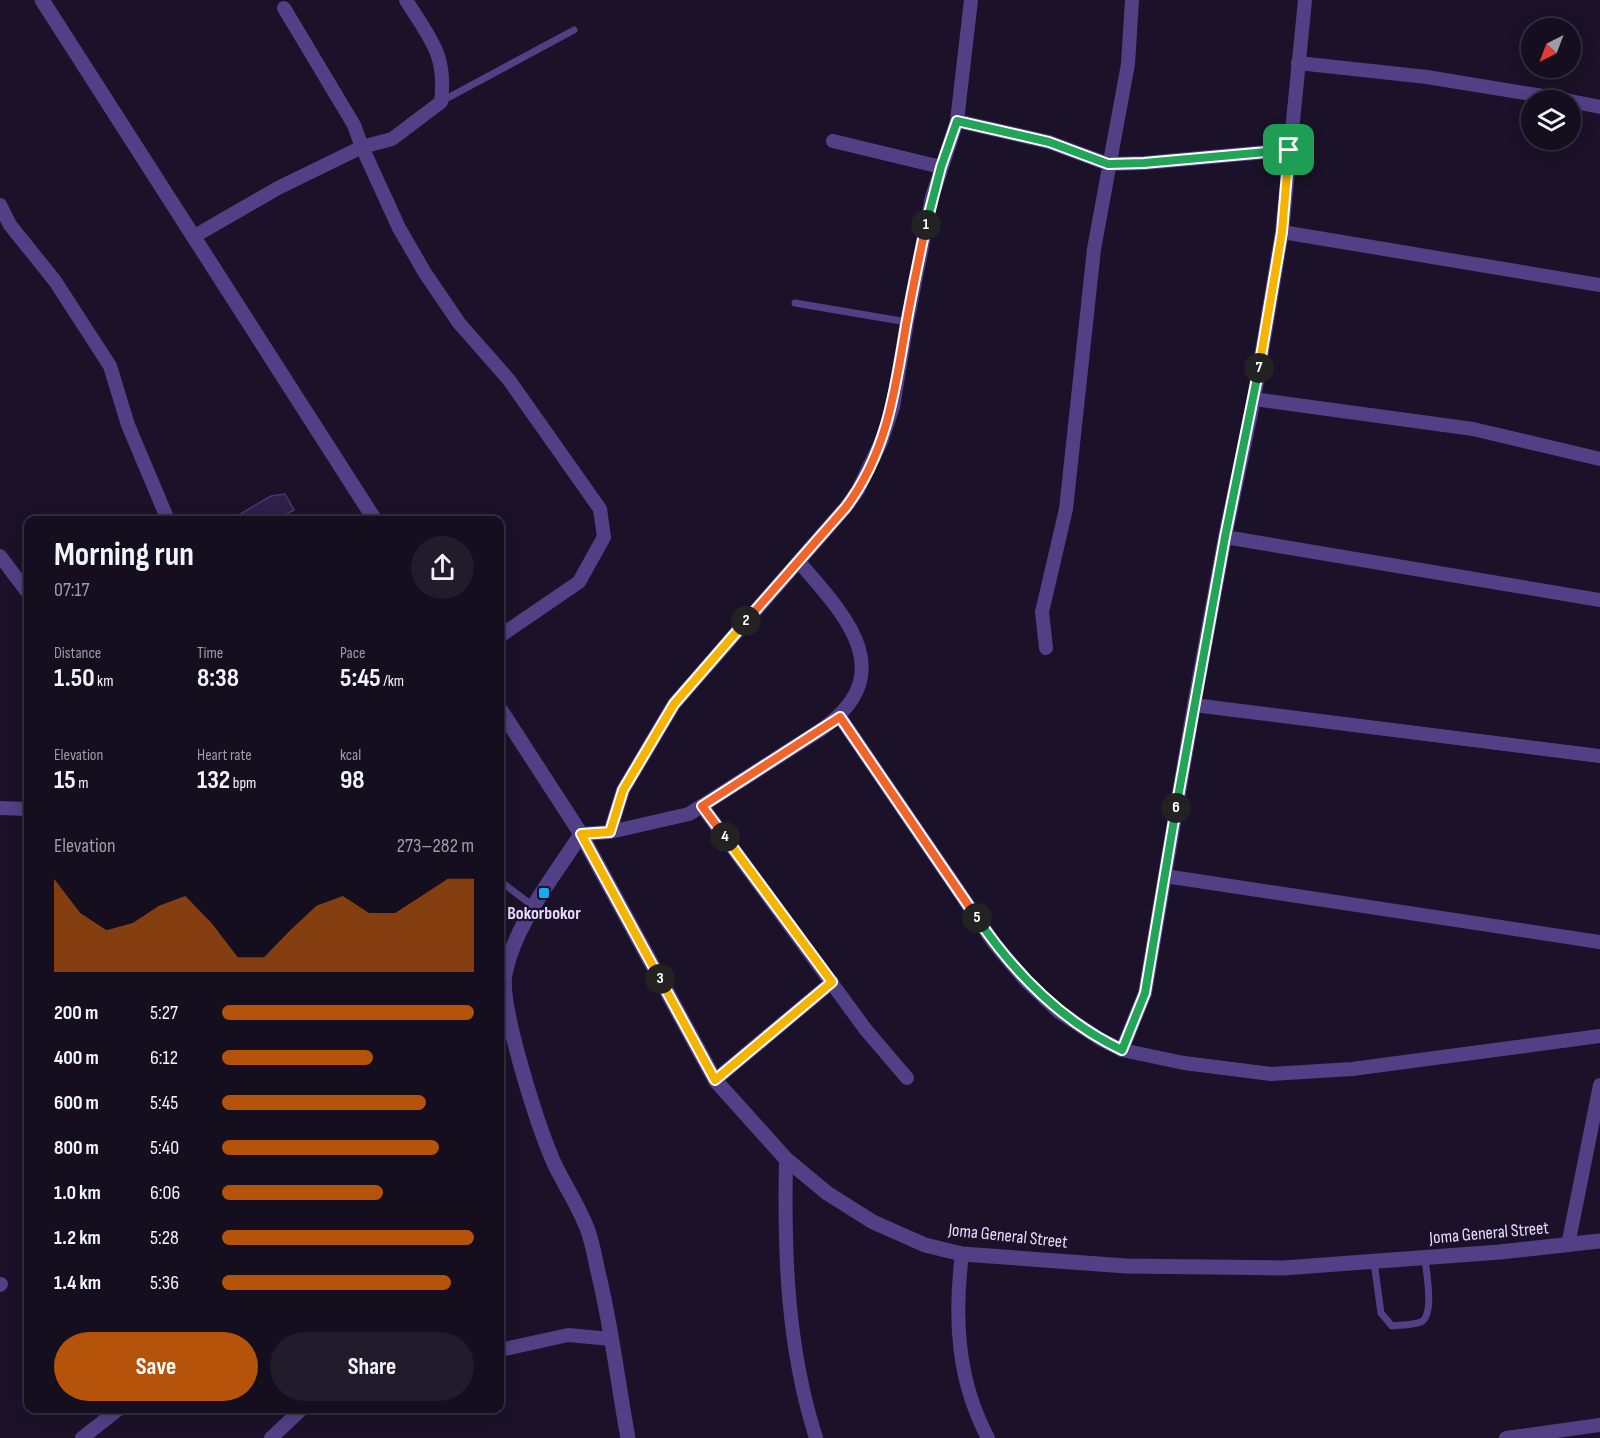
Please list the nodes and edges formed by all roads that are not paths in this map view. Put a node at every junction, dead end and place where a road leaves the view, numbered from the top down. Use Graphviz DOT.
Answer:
graph roads {
  1 [pos="42,0"];
  2 [pos="406,0"];
  3 [pos="1132,0"];
  4 [pos="1305,0"];
  5 [pos="970,1"];
  6 [pos="284,8"];
  7 [pos="574,30"];
  8 [pos="1298,63"];
  9 [pos="1521,93"];
  10 [pos="441,102"];
  11 [pos="1581,103"];
  12 [pos="1600,107"];
  13 [pos="957,121"];
  14 [pos="832,141"];
  15 [pos="362,147"];
  16 [pos="1289,150"];
  17 [pos="1108,164"];
  18 [pos="941,167"];
  19 [pos="0,205"];
  20 [pos="1282,232"];
  21 [pos="193,237"];
  22 [pos="1600,285"];
  23 [pos="795,303"];
  24 [pos="907,322"];
  25 [pos="1254,399"];
  26 [pos="1600,459"];
  27 [pos="166,516"];
  28 [pos="372,516"];
  29 [pos="1225,537"];
  30 [pos="0,556"];
  31 [pos="799,562"];
  32 [pos="24,588"];
  33 [pos="1600,600"];
  34 [pos="504,633"];
  35 [pos="1046,648"];
  36 [pos="1194,705"];
  37 [pos="504,715"];
  38 [pos="840,717"];
  39 [pos="1600,756"];
  40 [pos="702,806"];
  41 [pos="0,808"];
  42 [pos="24,809"];
  43 [pos="610,832"];
  44 [pos="581,834"];
  45 [pos="1165,876"];
  46 [pos="504,884"];
  47 [pos="535,908"];
  48 [pos="1600,942"];
  49 [pos="832,982"];
  50 [pos="505,1023"];
  51 [pos="1600,1036"];
  52 [pos="1122,1050"];
  53 [pos="907,1078"];
  54 [pos="715,1080"];
  55 [pos="1600,1085"];
  56 [pos="786,1159"];
  57 [pos="1600,1241"];
  58 [pos="1568,1245"];
  59 [pos="962,1254"];
  60 [pos="1425,1258"];
  61 [pos="1374,1262"];
  62 [pos="611,1339"];
  63 [pos="504,1349"];
  64 [pos="114,1413"];
  65 [pos="298,1413"];
  66 [pos="1600,1425"];
  67 [pos="82,1438"];
  68 [pos="271,1438"];
  69 [pos="628,1438"];
  70 [pos="816,1438"];
  71 [pos="988,1438"];
  72 [pos="1506,1438"];
  1 -- 21 [label="street"];
  2 -- 10 [label="street"];
  3 -- 17 [label="street"];
  4 -- 8 [label="street"];
  5 -- 13 [label="street"];
  6 -- 15 [label="street"];
  7 -- 10 [label="lane"];
  8 -- 9 [label="street"];
  8 -- 16 [label="street"];
  10 -- 15 [label="street"];
  11 -- 12 [label="street"];
  13 -- 17 [label="street"];
  13 -- 18 [label="street"];
  14 -- 18 [label="street"];
  15 -- 21 [label="street"];
  15 -- 34 [label="street"];
  16 -- 17 [label="street"];
  16 -- 20 [label="street"];
  17 -- 35 [label="street"];
  18 -- 24 [label="street"];
  19 -- 27 [label="street"];
  20 -- 22 [label="street"];
  20 -- 25 [label="street"];
  21 -- 28 [label="street"];
  23 -- 24 [label="lane"];
  24 -- 31 [label="street"];
  25 -- 26 [label="street"];
  25 -- 29 [label="street"];
  29 -- 33 [label="street"];
  29 -- 36 [label="street"];
  30 -- 32 [label="street"];
  31 -- 38 [label="street"];
  31 -- 43 [label="street"];
  36 -- 39 [label="street"];
  36 -- 45 [label="street"];
  37 -- 44 [label="street, Joma General Street"];
  38 -- 40 [label="street"];
  38 -- 52 [label="street"];
  40 -- 43 [label="street"];
  40 -- 49 [label="street"];
  41 -- 42 [label="street"];
  43 -- 44 [label="street"];
  44 -- 47 [label="street"];
  44 -- 54 [label="street, Joma General Street"];
  45 -- 48 [label="street"];
  45 -- 52 [label="street"];
  46 -- 47 [label="lane"];
  47 -- 50 [label="street"];
  49 -- 53 [label="street"];
  49 -- 54 [label="street"];
  50 -- 62 [label="street"];
  51 -- 52 [label="street"];
  54 -- 56 [label="street, Joma General Street"];
  55 -- 58 [label="street"];
  56 -- 59 [label="street, Joma General Street"];
  56 -- 70 [label="street"];
  57 -- 58 [label="street, Joma General Street"];
  58 -- 60 [label="street, Joma General Street"];
  59 -- 61 [label="street, Joma General Street"];
  59 -- 71 [label="street"];
  60 -- 61 [label="street, Joma General Street"];
  60 -- 61 [label="lane"];
  62 -- 63 [label="street"];
  62 -- 69 [label="street"];
  64 -- 67 [label="street"];
  65 -- 68 [label="street"];
  66 -- 72 [label="street"];
}
